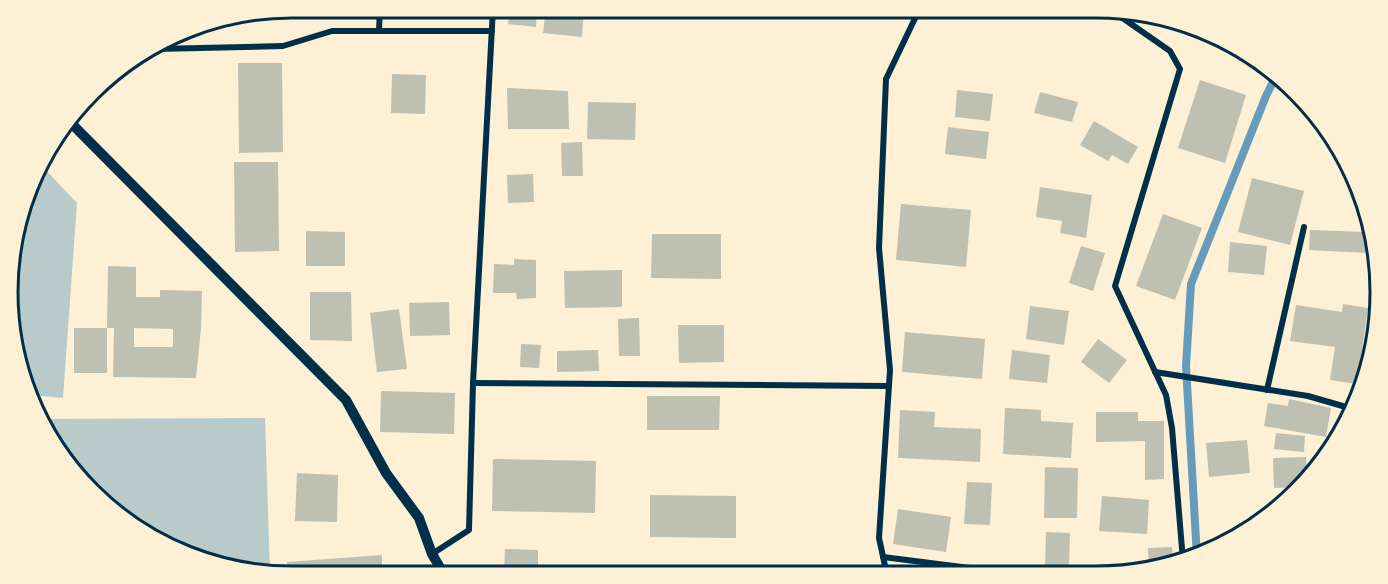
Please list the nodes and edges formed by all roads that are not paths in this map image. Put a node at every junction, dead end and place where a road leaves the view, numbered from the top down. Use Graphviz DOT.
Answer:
graph roads {
  1 [pos="380,18"];
  2 [pos="493,18"];
  3 [pos="915,18"];
  4 [pos="1125,20"];
  5 [pos="379,31"];
  6 [pos="492,31"];
  7 [pos="166,49"];
  8 [pos="74,126"];
  9 [pos="1305,227"];
  10 [pos="1155,372"];
  11 [pos="473,383"];
  12 [pos="889,386"];
  13 [pos="1267,390"];
  14 [pos="1345,407"];
  15 [pos="1182,552"];
  16 [pos="432,554"];
  17 [pos="883,557"];
  18 [pos="439,566"];
  19 [pos="885,566"];
  20 [pos="954,566"];
  1 -- 5 [label="street"];
  2 -- 6 [label="street"];
  3 -- 12 [label="street"];
  4 -- 10 [label="street"];
  5 -- 6 [label="street"];
  5 -- 7 [label="street"];
  6 -- 11 [label="street"];
  8 -- 16 [label="street"];
  9 -- 13 [label="street"];
  10 -- 13 [label="street"];
  10 -- 15 [label="street"];
  11 -- 12 [label="street"];
  11 -- 16 [label="street"];
  12 -- 17 [label="street"];
  13 -- 14 [label="street"];
  16 -- 18 [label="street"];
  17 -- 19 [label="street"];
  17 -- 20 [label="street"];
}
